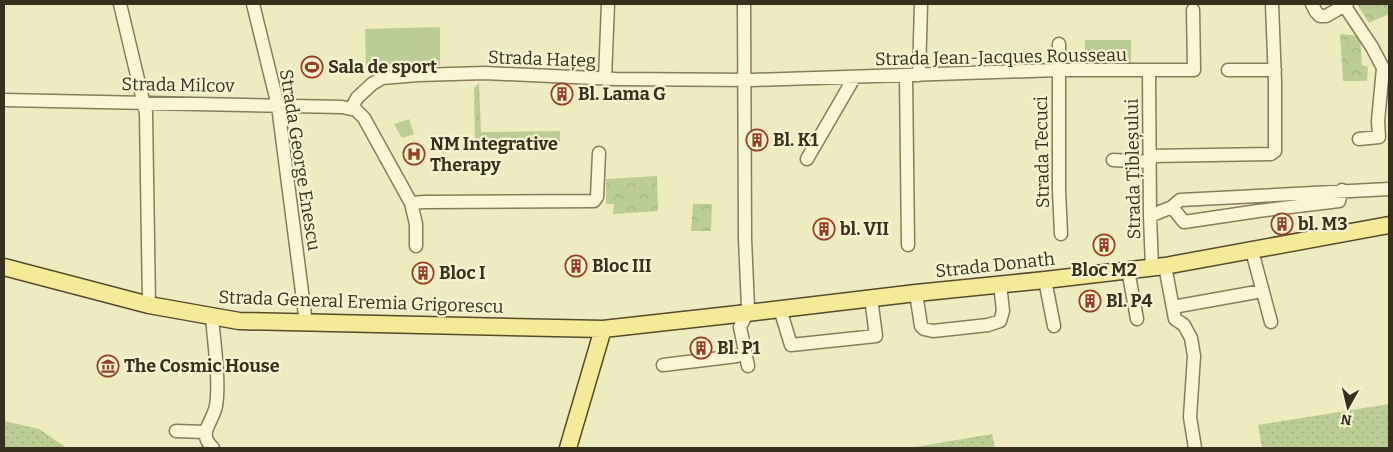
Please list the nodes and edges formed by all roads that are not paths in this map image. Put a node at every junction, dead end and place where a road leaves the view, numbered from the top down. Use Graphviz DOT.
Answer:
graph roads {
  1 [pos="120,4"];
  2 [pos="253,4"];
  3 [pos="608,4"];
  4 [pos="744,4"];
  5 [pos="921,4"];
  6 [pos="1272,4"];
  7 [pos="1312,4"];
  8 [pos="1346,4"];
  9 [pos="1193,10"];
  10 [pos="1059,44"];
  11 [pos="1058,70"];
  12 [pos="1228,70"];
  13 [pos="1275,70"];
  14 [pos="1149,71"];
  15 [pos="920,75"];
  16 [pos="906,76"];
  17 [pos="854,78"];
  18 [pos="605,79"];
  19 [pos="744,80"];
  20 [pos="4,100"];
  21 [pos="145,102"];
  22 [pos="278,106"];
  23 [pos="352,108"];
  24 [pos="1359,139"];
  25 [pos="599,153"];
  26 [pos="807,159"];
  27 [pos="1150,159"];
  28 [pos="1113,160"];
  29 [pos="1389,189"];
  30 [pos="1342,190"];
  31 [pos="412,203"];
  32 [pos="1172,207"];
  33 [pos="1150,216"];
  34 [pos="1389,225"];
  35 [pos="1062,234"];
  36 [pos="908,245"];
  37 [pos="416,246"];
  38 [pos="1252,251"];
  39 [pos="1159,266"];
  40 [pos="4,267"];
  41 [pos="1128,270"];
  42 [pos="1045,280"];
  43 [pos="1000,284"];
  44 [pos="1262,291"];
  45 [pos="916,293"];
  46 [pos="871,298"];
  47 [pos="149,305"];
  48 [pos="1173,307"];
  49 [pos="780,310"];
  50 [pos="747,314"];
  51 [pos="212,317"];
  52 [pos="1137,319"];
  53 [pos="1271,322"];
  54 [pos="306,323"];
  55 [pos="1054,326"];
  56 [pos="602,329"];
  57 [pos="737,356"];
  58 [pos="663,365"];
  59 [pos="748,366"];
  60 [pos="176,431"];
  61 [pos="206,432"];
  62 [pos="213,448"];
  63 [pos="568,448"];
  64 [pos="1195,448"];
  1 -- 21 [label="street"];
  2 -- 22 [label="street, Strada George Enescu"];
  3 -- 18 [label="street"];
  4 -- 19 [label="street"];
  5 -- 15 [label="street"];
  6 -- 13 [label="street"];
  7 -- 8 [label="street"];
  8 -- 24 [label="street"];
  9 -- 14 [label="street, Strada Jean-Jacques Rousseau"];
  10 -- 11 [label="street, Strada Tecuci"];
  11 -- 14 [label="street, Strada Jean-Jacques Rousseau"];
  11 -- 15 [label="street, Strada Jean-Jacques Rousseau"];
  11 -- 35 [label="street, Strada Tecuci"];
  12 -- 13 [label="street"];
  13 -- 27 [label="street"];
  14 -- 27 [label="street, Strada Țibleșului"];
  15 -- 16 [label="street, Strada Jean-Jacques Rousseau"];
  16 -- 17 [label="street, Strada Jean-Jacques Rousseau"];
  16 -- 36 [label="street"];
  17 -- 19 [label="street, Strada Hațeg"];
  17 -- 26 [label="street"];
  18 -- 19 [label="street, Strada Hațeg"];
  18 -- 23 [label="street, Strada Hațeg"];
  19 -- 50 [label="street"];
  20 -- 21 [label="street, Strada Milcov"];
  21 -- 22 [label="street, Strada Milcov"];
  21 -- 47 [label="street"];
  22 -- 23 [label="street, Strada Milcov"];
  22 -- 54 [label="street, Strada George Enescu"];
  23 -- 31 [label="street"];
  25 -- 31 [label="street"];
  27 -- 28 [label="street"];
  27 -- 33 [label="street, Strada Țibleșului"];
  29 -- 30 [label="street"];
  30 -- 32 [label="street"];
  30 -- 32 [label="street"];
  31 -- 37 [label="street"];
  32 -- 33 [label="street"];
  33 -- 39 [label="street, Strada Țibleșului"];
  34 -- 38 [label="main road, Strada Donath"];
  38 -- 39 [label="main road, Strada Donath"];
  38 -- 44 [label="street"];
  39 -- 41 [label="main road, Strada Donath"];
  39 -- 48 [label="street, Strada Țibleșului"];
  40 -- 47 [label="main road, Strada General Eremia Grigorescu"];
  41 -- 42 [label="main road, Strada Donath"];
  41 -- 52 [label="street"];
  42 -- 43 [label="main road, Strada Donath"];
  42 -- 55 [label="street"];
  43 -- 45 [label="main road, Strada Donath"];
  43 -- 45 [label="street"];
  44 -- 48 [label="street"];
  44 -- 53 [label="street"];
  45 -- 46 [label="main road, Strada Donath"];
  46 -- 49 [label="main road, Strada Donath"];
  46 -- 49 [label="street"];
  47 -- 51 [label="main road, Strada General Eremia Grigorescu"];
  48 -- 64 [label="street"];
  49 -- 50 [label="main road, Strada Donath"];
  50 -- 56 [label="main road, Strada Donath"];
  50 -- 59 [label="street"];
  51 -- 54 [label="main road, Strada General Eremia Grigorescu"];
  51 -- 61 [label="street"];
  54 -- 56 [label="main road, Strada General Eremia Grigorescu"];
  56 -- 63 [label="main road"];
  57 -- 58 [label="street"];
  60 -- 61 [label="street"];
  61 -- 62 [label="street"];
}
